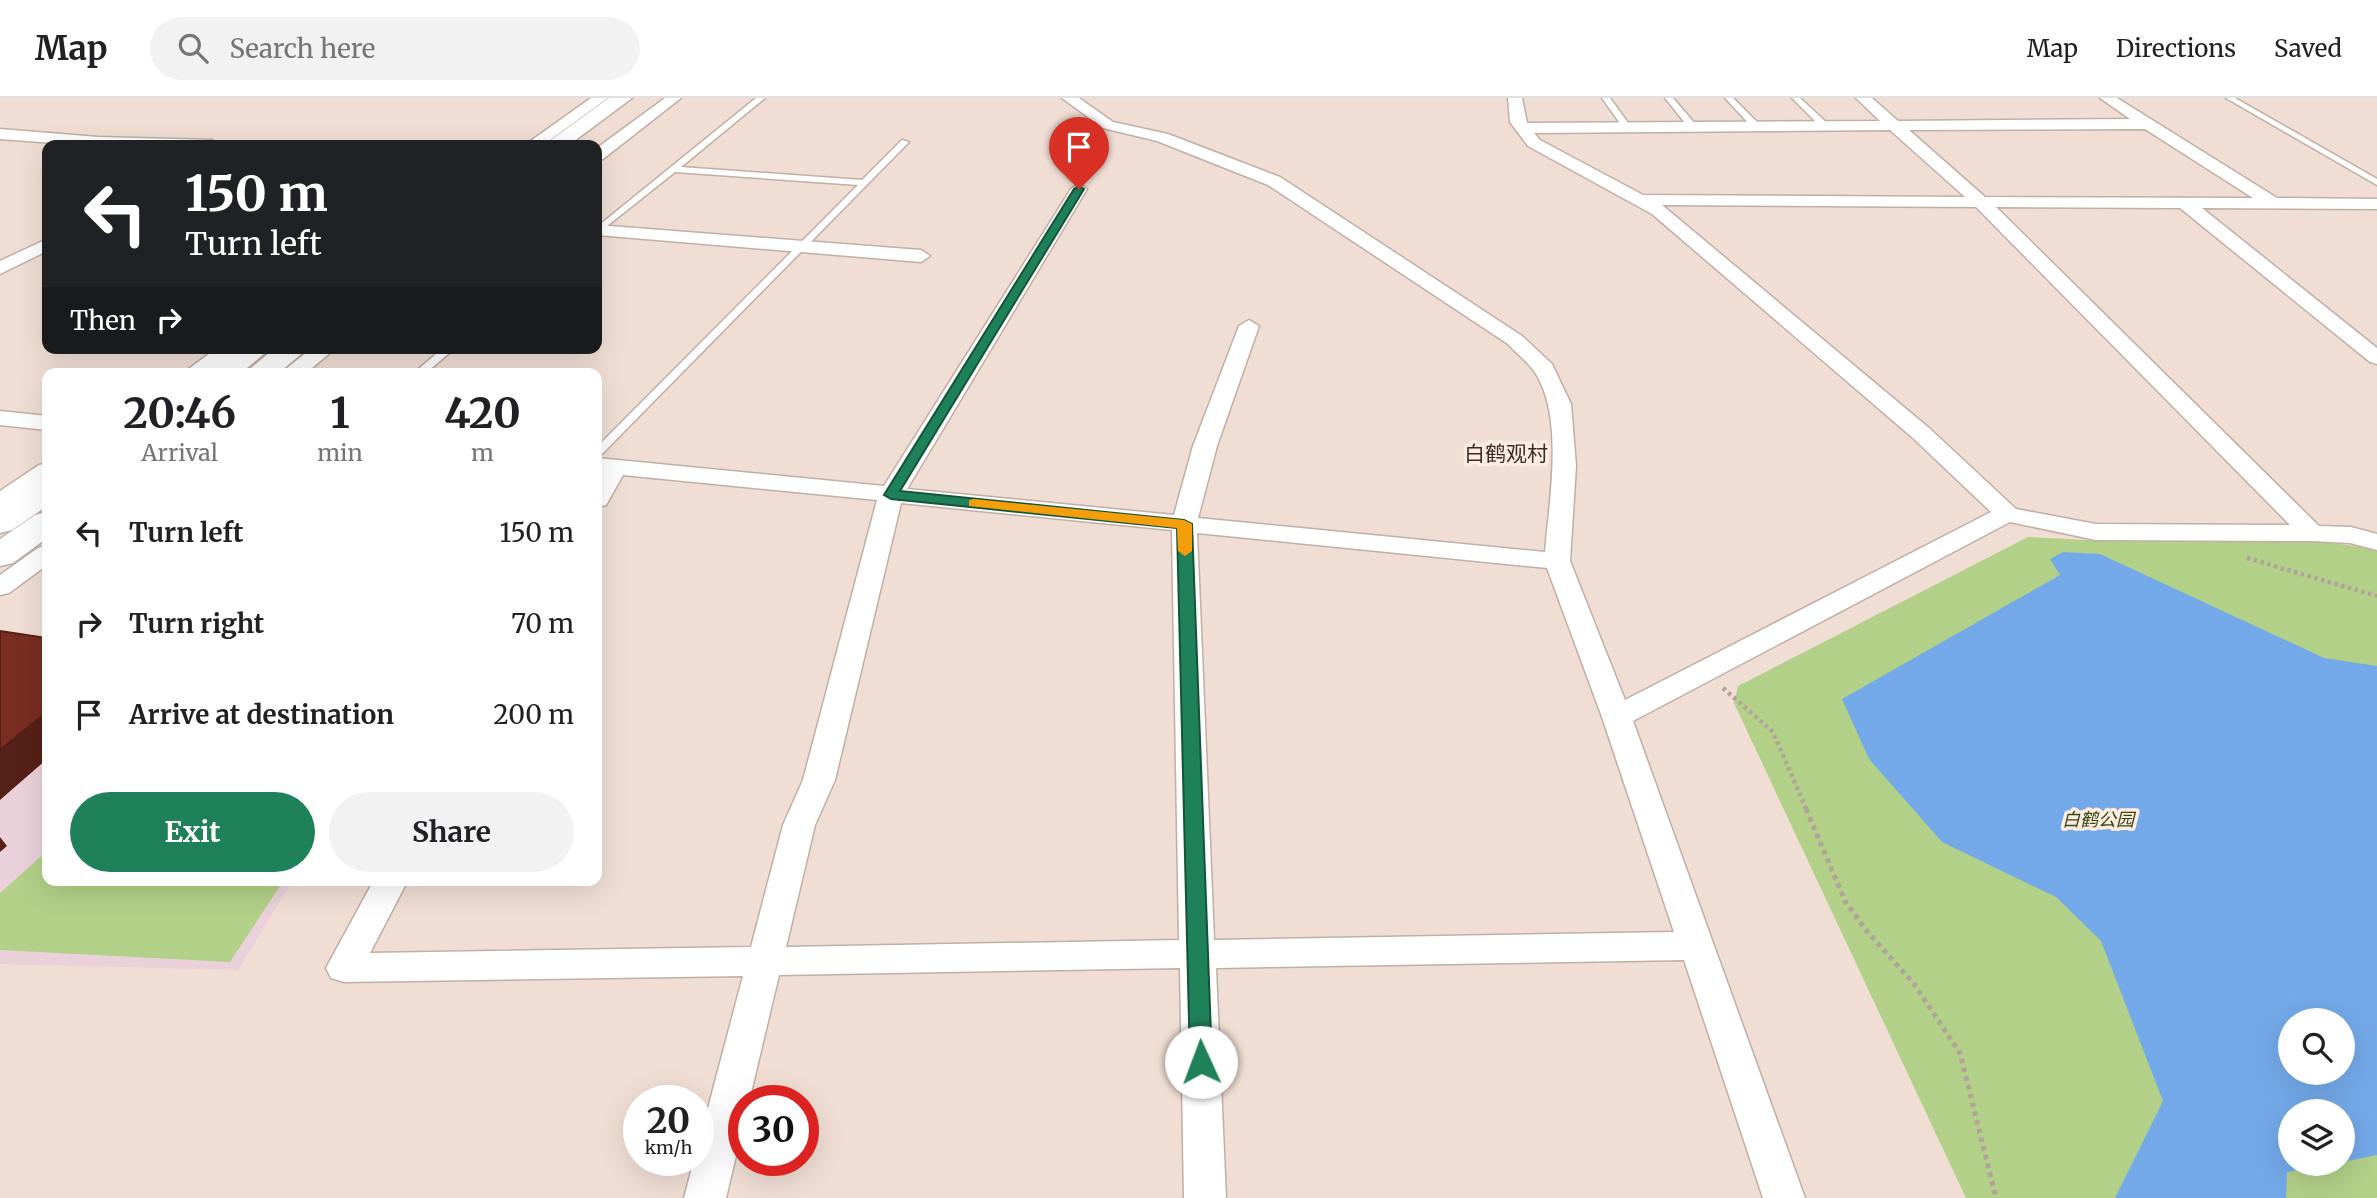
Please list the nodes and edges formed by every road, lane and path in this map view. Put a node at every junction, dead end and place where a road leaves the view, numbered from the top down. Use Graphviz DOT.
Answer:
graph roads {
  1 [pos="601,98"];
  2 [pos="622,98"];
  3 [pos="649,98"];
  4 [pos="674,98"];
  5 [pos="761,98"];
  6 [pos="1069,98"];
  7 [pos="1514,98"];
  8 [pos="1606,98"];
  9 [pos="1669,98"];
  10 [pos="1729,98"];
  11 [pos="1796,98"];
  12 [pos="1863,98"];
  13 [pos="2107,98"];
  14 [pos="2230,98"];
  15 [pos="2148,124"];
  16 [pos="1895,125"];
  17 [pos="1756,126"];
  18 [pos="1825,126"];
  19 [pos="1627,127"];
  20 [pos="1693,127"];
  21 [pos="1521,128"];
  22 [pos="0,134"];
  23 [pos="73,140"];
  24 [pos="540,140"];
  25 [pos="562,140"];
  26 [pos="591,140"];
  27 [pos="905,142"];
  28 [pos="602,152"];
  29 [pos="674,169"];
  30 [pos="2377,182"];
  31 [pos="863,183"];
  32 [pos="1079,189"];
  33 [pos="1641,200"];
  34 [pos="1981,202"];
  35 [pos="2377,204"];
  36 [pos="2187,205"];
  37 [pos="2276,205"];
  38 [pos="2348,205"];
  39 [pos="2377,224"];
  40 [pos="602,227"];
  41 [pos="602,231"];
  42 [pos="800,246"];
  43 [pos="42,247"];
  44 [pos="921,256"];
  45 [pos="0,268"];
  46 [pos="1249,326"];
  47 [pos="222,354"];
  48 [pos="248,354"];
  49 [pos="287,354"];
  50 [pos="318,354"];
  51 [pos="443,354"];
  52 [pos="2377,358"];
  53 [pos="201,368"];
  54 [pos="228,368"];
  55 [pos="267,368"];
  56 [pos="299,368"];
  57 [pos="425,368"];
  58 [pos="0,418"];
  59 [pos="42,422"];
  60 [pos="603,461"];
  61 [pos="42,473"];
  62 [pos="42,494"];
  63 [pos="891,495"];
  64 [pos="0,502"];
  65 [pos="2007,514"];
  66 [pos="0,523"];
  67 [pos="1184,524"];
  68 [pos="42,526"];
  69 [pos="2312,533"];
  70 [pos="2377,542"];
  71 [pos="0,555"];
  72 [pos="2238,555"];
  73 [pos="42,556"];
  74 [pos="1557,561"];
  75 [pos="0,587"];
  76 [pos="2377,596"];
  77 [pos="1703,673"];
  78 [pos="1617,717"];
  79 [pos="388,886"];
  80 [pos="1696,946"];
  81 [pos="1198,954"];
  82 [pos="765,961"];
  83 [pos="705,1198"];
  84 [pos="1205,1198"];
  85 [pos="1783,1198"];
  86 [pos="1997,1198"];
  1 -- 24 [label="street"];
  2 -- 25 [label="main road"];
  3 -- 26 [label="main road"];
  4 -- 28 [label="street"];
  5 -- 29 [label="lane"];
  6 -- 74 [label="street"];
  7 -- 21 [label="street"];
  8 -- 19 [label="lane"];
  9 -- 20 [label="lane"];
  10 -- 17 [label="lane"];
  11 -- 18 [label="lane"];
  12 -- 16 [label="street"];
  13 -- 15 [label="street"];
  14 -- 30 [label="lane"];
  15 -- 16 [label="street"];
  15 -- 37 [label="street"];
  16 -- 18 [label="street"];
  16 -- 34 [label="street"];
  17 -- 18 [label="street"];
  17 -- 20 [label="street"];
  19 -- 20 [label="street"];
  19 -- 21 [label="street"];
  21 -- 33 [label="street"];
  22 -- 23 [label="street"];
  27 -- 31 [label="lane"];
  29 -- 31 [label="lane"];
  29 -- 40 [label="lane"];
  31 -- 42 [label="lane"];
  32 -- 63 [label="street"];
  33 -- 34 [label="street"];
  33 -- 65 [label="street"];
  34 -- 36 [label="street"];
  34 -- 69 [label="street"];
  35 -- 38 [label="street"];
  36 -- 37 [label="street"];
  36 -- 52 [label="street"];
  37 -- 38 [label="street"];
  38 -- 39 [label="street"];
  41 -- 42 [label="street"];
  42 -- 44 [label="street"];
  42 -- 60 [label="lane"];
  43 -- 45 [label="street"];
  46 -- 67 [label="street"];
  47 -- 53 [label="street"];
  48 -- 54 [label="main road"];
  49 -- 55 [label="main road"];
  50 -- 56 [label="street"];
  51 -- 57 [label="lane"];
  58 -- 59 [label="street"];
  60 -- 63 [label="street"];
  61 -- 64 [label="street"];
  62 -- 66 [label="main road"];
  63 -- 67 [label="street"];
  63 -- 82 [label="street"];
  65 -- 69 [label="street"];
  65 -- 77 [label="street"];
  67 -- 74 [label="street"];
  67 -- 81 [label="street"];
  68 -- 71 [label="main road"];
  69 -- 70 [label="street"];
  72 -- 76 [label="path"];
  73 -- 75 [label="street"];
  74 -- 78 [label="street"];
  77 -- 78 [label="street"];
  77 -- 86 [label="path"];
  78 -- 80 [label="street"];
  79 -- 82 [label="street"];
  80 -- 81 [label="street"];
  80 -- 85 [label="street"];
  81 -- 82 [label="street"];
  81 -- 84 [label="street"];
  82 -- 83 [label="street"];
}
